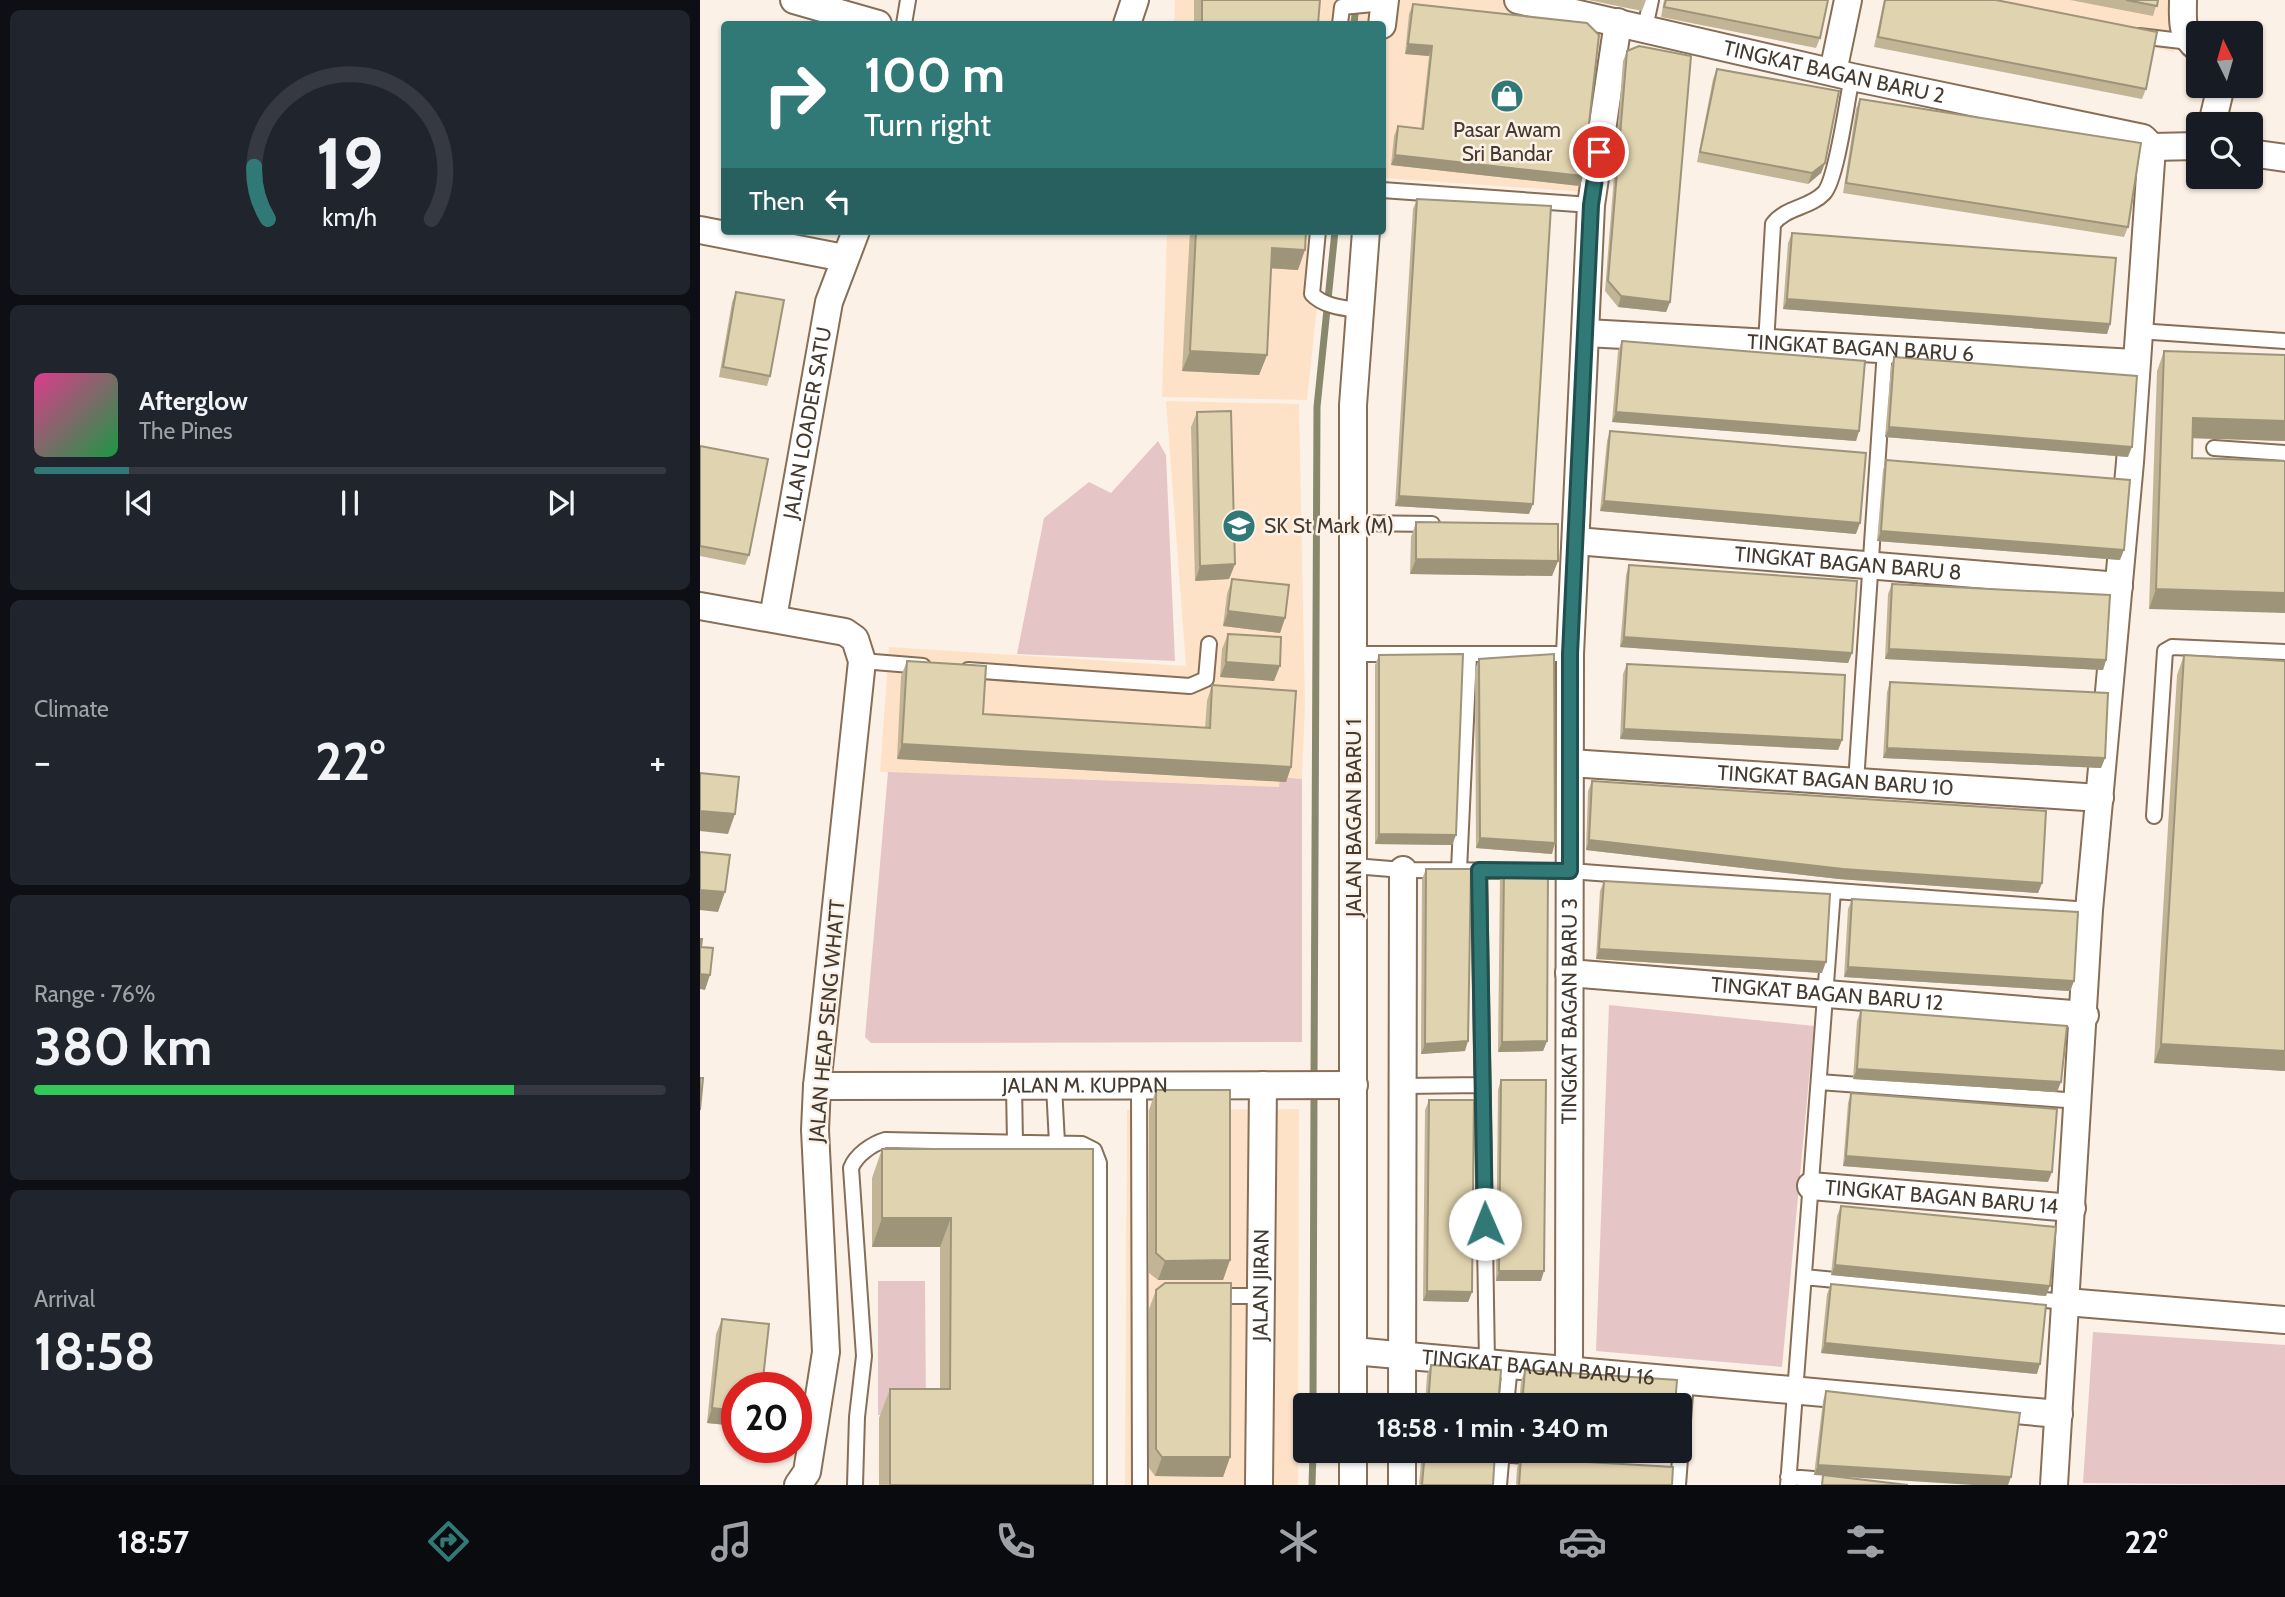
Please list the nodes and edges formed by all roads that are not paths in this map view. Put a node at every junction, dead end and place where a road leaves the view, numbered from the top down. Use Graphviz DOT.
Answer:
graph roads {
  1 [pos="793,0"];
  2 [pos="908,0"];
  3 [pos="1135,0"];
  4 [pos="1518,0"];
  5 [pos="1651,0"];
  6 [pos="1848,0"];
  7 [pos="2183,0"];
  8 [pos="1372,7"];
  9 [pos="867,21"];
  10 [pos="904,21"];
  11 [pos="1128,21"];
  12 [pos="1340,21"];
  13 [pos="1618,22"];
  14 [pos="1645,28"];
  15 [pos="2129,33"];
  16 [pos="2186,33"];
  17 [pos="2186,44"];
  18 [pos="1842,74"];
  19 [pos="2151,145"];
  20 [pos="2186,146"];
  21 [pos="2263,155"];
  22 [pos="2285,158"];
  23 [pos="1386,190"];
  24 [pos="1591,205"];
  25 [pos="700,230"];
  26 [pos="721,234"];
  27 [pos="726,235"];
  28 [pos="854,235"];
  29 [pos="1318,235"];
  30 [pos="1365,235"];
  31 [pos="844,258"];
  32 [pos="1349,308"];
  33 [pos="2138,331"];
  34 [pos="1586,333"];
  35 [pos="2285,341"];
  36 [pos="1766,344"];
  37 [pos="1885,350"];
  38 [pos="2135,363"];
  39 [pos="2214,449"];
  40 [pos="2285,453"];
  41 [pos="1353,523"];
  42 [pos="1451,524"];
  43 [pos="1572,531"];
  44 [pos="1868,565"];
  45 [pos="2119,586"];
  46 [pos="700,606"];
  47 [pos="774,618"];
  48 [pos="1209,644"];
  49 [pos="858,650"];
  50 [pos="2285,652"];
  51 [pos="1354,654"];
  52 [pos="1570,654"];
  53 [pos="1469,655"];
  54 [pos="1570,763"];
  55 [pos="1856,782"];
  56 [pos="2100,797"];
  57 [pos="2154,816"];
  58 [pos="1354,866"];
  59 [pos="1403,870"];
  60 [pos="1458,870"];
  61 [pos="1479,870"];
  62 [pos="1570,871"];
  63 [pos="1833,891"];
  64 [pos="2089,910"];
  65 [pos="1569,973"];
  66 [pos="1825,994"];
  67 [pos="2085,1015"];
  68 [pos="1819,1082"];
  69 [pos="1139,1085"];
  70 [pos="1264,1085"];
  71 [pos="1354,1085"];
  72 [pos="1482,1085"];
  73 [pos="817,1086"];
  74 [pos="1014,1086"];
  75 [pos="1054,1086"];
  76 [pos="1403,1086"];
  77 [pos="2079,1101"];
  78 [pos="1015,1143"];
  79 [pos="1057,1143"];
  80 [pos="1811,1186"];
  81 [pos="2072,1208"];
  82 [pos="1804,1277"];
  83 [pos="1194,1296"];
  84 [pos="1261,1296"];
  85 [pos="2066,1301"];
  86 [pos="2285,1320"];
  87 [pos="1353,1351"];
  88 [pos="1402,1356"];
  89 [pos="1498,1364"];
  90 [pos="1569,1371"];
  91 [pos="1686,1381"];
  92 [pos="1795,1391"];
  93 [pos="1353,1393"];
  94 [pos="1402,1393"];
  95 [pos="1504,1393"];
  96 [pos="2059,1413"];
  97 [pos="1353,1463"];
  98 [pos="1402,1463"];
  99 [pos="1501,1463"];
  100 [pos="1606,1463"];
  101 [pos="1625,1465"];
  102 [pos="1674,1475"];
  103 [pos="1788,1481"];
  104 [pos="1857,1483"];
  105 [pos="798,1485"];
  106 [pos="855,1485"];
  107 [pos="1099,1485"];
  108 [pos="1140,1485"];
  109 [pos="1259,1485"];
  110 [pos="1353,1485"];
  111 [pos="1402,1485"];
  112 [pos="1500,1485"];
  113 [pos="2054,1485"];
  1 -- 9 [label="street"];
  2 -- 10 [label="lane"];
  3 -- 11 [label="street"];
  4 -- 13 [label="street, TINGKAT BAGAN BARU 2"];
  5 -- 14 [label="lane"];
  6 -- 18 [label="street"];
  7 -- 16 [label="street"];
  8 -- 12 [label="lane"];
  13 -- 14 [label="street, TINGKAT BAGAN BARU 2"];
  13 -- 24 [label="street, TINGKAT BAGAN BARU 3"];
  14 -- 18 [label="street, TINGKAT BAGAN BARU 2"];
  15 -- 17 [label="lane"];
  18 -- 19 [label="street, TINGKAT BAGAN BARU 2"];
  18 -- 36 [label="lane"];
  19 -- 20 [label="street, TINGKAT BAGAN BARU 2"];
  19 -- 33 [label="street"];
  21 -- 22 [label="street"];
  23 -- 24 [label="lane"];
  24 -- 34 [label="street, TINGKAT BAGAN BARU 3"];
  25 -- 26 [label="street"];
  27 -- 31 [label="street"];
  28 -- 31 [label="street, JALAN LOADER SATU"];
  29 -- 32 [label="lane"];
  30 -- 32 [label="street, JALAN BAGAN BARU 1"];
  31 -- 47 [label="street, JALAN LOADER SATU"];
  32 -- 41 [label="street, JALAN BAGAN BARU 1"];
  33 -- 35 [label="lane"];
  33 -- 38 [label="street"];
  34 -- 36 [label="street, TINGKAT BAGAN BARU 6"];
  34 -- 43 [label="street, TINGKAT BAGAN BARU 3"];
  36 -- 37 [label="street, TINGKAT BAGAN BARU 6"];
  37 -- 38 [label="street, TINGKAT BAGAN BARU 6"];
  37 -- 44 [label="lane"];
  38 -- 45 [label="street"];
  39 -- 40 [label="lane"];
  41 -- 42 [label="lane"];
  41 -- 51 [label="street, JALAN BAGAN BARU 1"];
  43 -- 44 [label="street, TINGKAT BAGAN BARU 8"];
  43 -- 52 [label="street, TINGKAT BAGAN BARU 3"];
  44 -- 45 [label="street, TINGKAT BAGAN BARU 8"];
  44 -- 55 [label="lane"];
  45 -- 56 [label="street"];
  46 -- 47 [label="street"];
  47 -- 49 [label="street"];
  48 -- 49 [label="lane"];
  49 -- 73 [label="street, JALAN HEAP SENG WHATT"];
  50 -- 57 [label="lane"];
  51 -- 53 [label="lane"];
  51 -- 58 [label="street, JALAN BAGAN BARU 1"];
  52 -- 53 [label="lane"];
  52 -- 54 [label="street, TINGKAT BAGAN BARU 3"];
  53 -- 60 [label="lane"];
  54 -- 55 [label="street, TINGKAT BAGAN BARU 10"];
  54 -- 62 [label="street, TINGKAT BAGAN BARU 3"];
  55 -- 56 [label="street, TINGKAT BAGAN BARU 10"];
  56 -- 64 [label="street"];
  58 -- 59 [label="lane"];
  58 -- 71 [label="street, JALAN BAGAN BARU 1"];
  59 -- 60 [label="lane"];
  59 -- 76 [label="street"];
  60 -- 61 [label="lane"];
  61 -- 62 [label="lane"];
  61 -- 72 [label="lane"];
  62 -- 63 [label="lane"];
  62 -- 65 [label="street, TINGKAT BAGAN BARU 3"];
  63 -- 64 [label="lane"];
  63 -- 66 [label="lane"];
  64 -- 67 [label="street"];
  65 -- 66 [label="street, TINGKAT BAGAN BARU 12"];
  65 -- 90 [label="street, TINGKAT BAGAN BARU 3"];
  66 -- 67 [label="street, TINGKAT BAGAN BARU 12"];
  66 -- 68 [label="lane"];
  67 -- 77 [label="street"];
  68 -- 77 [label="lane"];
  68 -- 80 [label="lane"];
  69 -- 70 [label="street, JALAN M. KUPPAN"];
  69 -- 75 [label="street, JALAN M. KUPPAN"];
  69 -- 108 [label="lane"];
  70 -- 71 [label="street, JALAN M. KUPPAN"];
  70 -- 84 [label="street, JALAN JIRAN"];
  71 -- 87 [label="street, JALAN BAGAN BARU 1"];
  72 -- 76 [label="lane"];
  72 -- 89 [label="lane"];
  73 -- 74 [label="street, JALAN M. KUPPAN"];
  73 -- 105 [label="street, JALAN HEAP SENG WHATT"];
  74 -- 75 [label="street, JALAN M. KUPPAN"];
  74 -- 78 [label="lane"];
  75 -- 79 [label="lane"];
  76 -- 88 [label="street"];
  77 -- 81 [label="street"];
  78 -- 79 [label="lane"];
  78 -- 106 [label="lane"];
  79 -- 107 [label="lane"];
  80 -- 81 [label="street, TINGKAT BAGAN BARU 14"];
  80 -- 82 [label="lane"];
  81 -- 85 [label="street"];
  82 -- 85 [label="lane"];
  82 -- 92 [label="lane"];
  83 -- 84 [label="lane"];
  84 -- 109 [label="street, JALAN JIRAN"];
  85 -- 86 [label="street"];
  85 -- 96 [label="street"];
  87 -- 88 [label="street, TINGKAT BAGAN BARU 16"];
  87 -- 93 [label="street, JALAN BAGAN BARU 1"];
  88 -- 89 [label="street, TINGKAT BAGAN BARU 16"];
  88 -- 94 [label="street"];
  89 -- 90 [label="street, TINGKAT BAGAN BARU 16"];
  89 -- 95 [label="lane"];
  90 -- 91 [label="street, TINGKAT BAGAN BARU 16"];
  91 -- 92 [label="street, TINGKAT BAGAN BARU 16"];
  91 -- 102 [label="lane"];
  92 -- 96 [label="street, TINGKAT BAGAN BARU 16"];
  92 -- 103 [label="lane"];
  96 -- 113 [label="street"];
  97 -- 110 [label="street"];
  98 -- 111 [label="street"];
  99 -- 112 [label="lane"];
  100 -- 101 [label="lane"];
  103 -- 104 [label="lane"];
}
